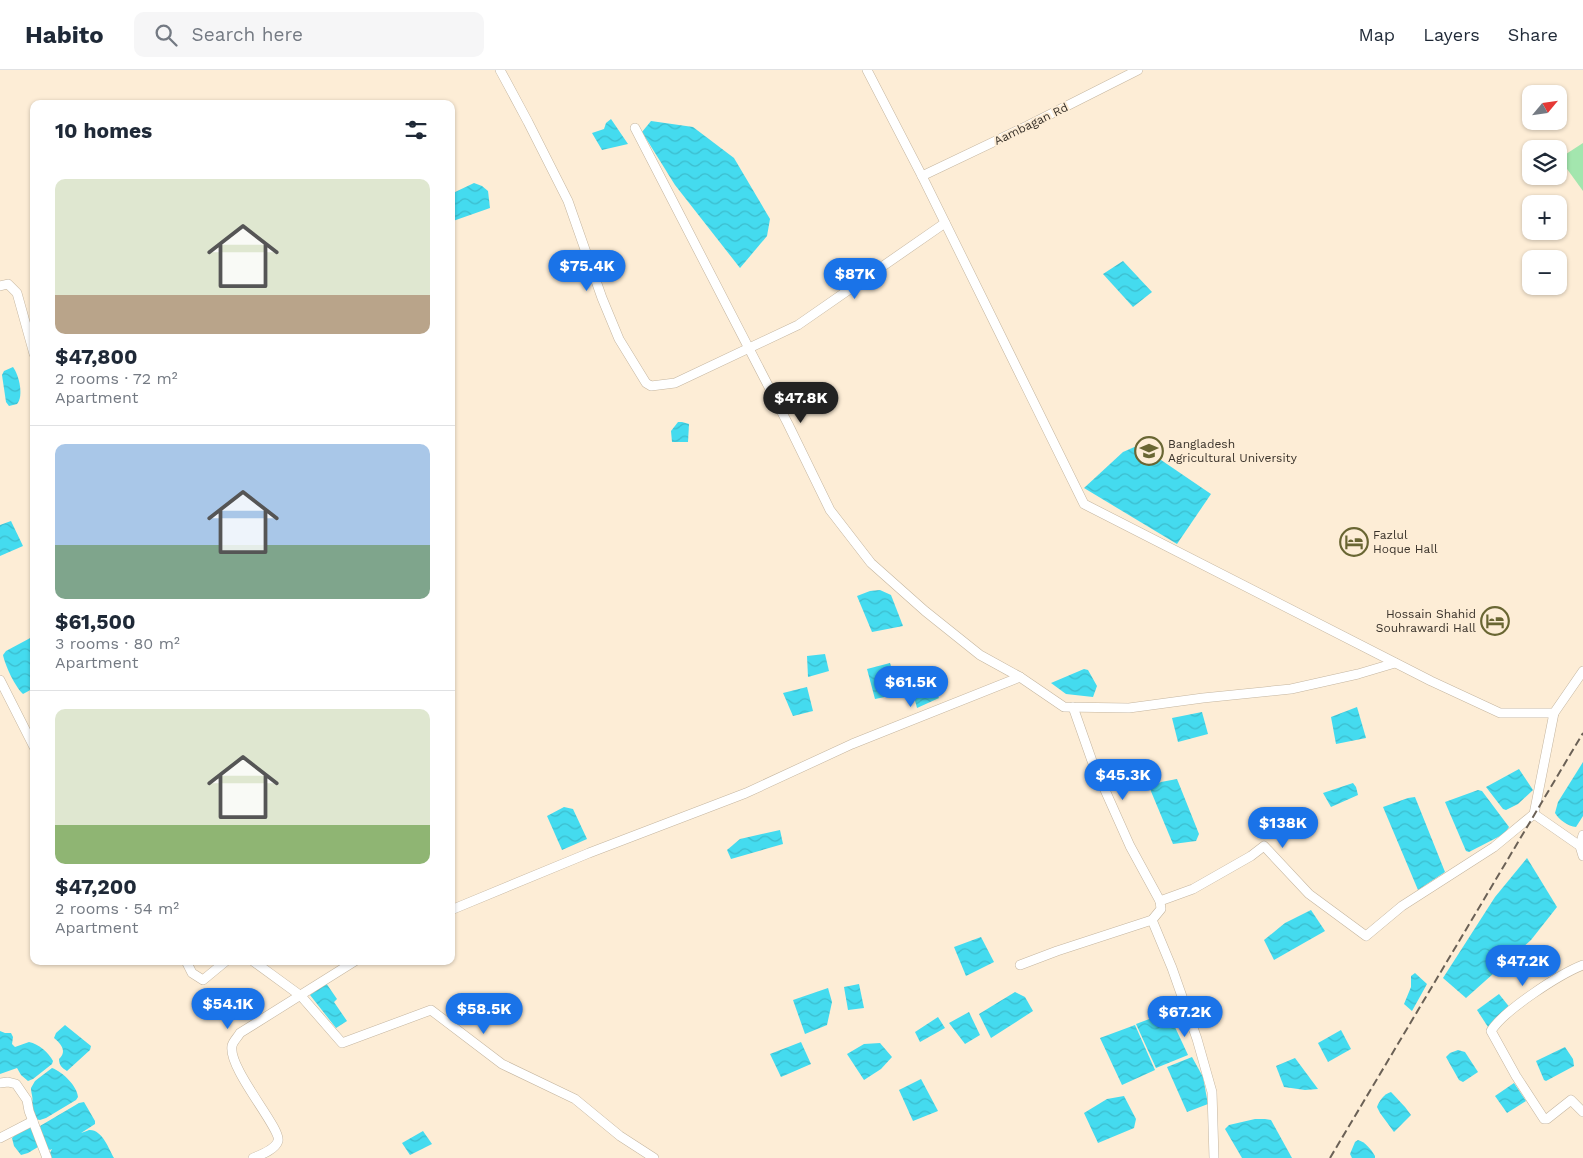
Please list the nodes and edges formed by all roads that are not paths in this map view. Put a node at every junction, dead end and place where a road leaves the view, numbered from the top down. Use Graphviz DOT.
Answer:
graph roads {
  1 [pos="500,70"];
  2 [pos="867,70"];
  3 [pos="1138,70"];
  4 [pos="635,128"];
  5 [pos="922,176"];
  6 [pos="946,223"];
  7 [pos="0,286"];
  8 [pos="30,340"];
  9 [pos="748,348"];
  10 [pos="1394,663"];
  11 [pos="1583,670"];
  12 [pos="1020,677"];
  13 [pos="0,680"];
  14 [pos="1073,707"];
  15 [pos="1554,713"];
  16 [pos="30,739"];
  17 [pos="1534,814"];
  18 [pos="1583,835"];
  19 [pos="1580,846"];
  20 [pos="1583,856"];
  21 [pos="1160,901"];
  22 [pos="455,908"];
  23 [pos="1152,920"];
  24 [pos="188,965"];
  25 [pos="221,965"];
  26 [pos="259,965"];
  27 [pos="349,965"];
  28 [pos="1020,965"];
  29 [pos="1583,965"];
  30 [pos="302,996"];
  31 [pos="0,1083"];
  32 [pos="1583,1112"];
  33 [pos="33,1121"];
  34 [pos="0,1138"];
  35 [pos="47,1158"];
  36 [pos="253,1158"];
  37 [pos="654,1158"];
  38 [pos="1214,1158"];
  1 -- 9 [label="street"];
  2 -- 5 [label="street"];
  3 -- 5 [label="street, Aambagan Rd"];
  4 -- 9 [label="street"];
  5 -- 6 [label="street"];
  6 -- 9 [label="street"];
  6 -- 10 [label="street"];
  7 -- 8 [label="street"];
  9 -- 12 [label="street"];
  10 -- 14 [label="street"];
  10 -- 15 [label="street"];
  11 -- 15 [label="street"];
  12 -- 14 [label="street"];
  12 -- 22 [label="street"];
  13 -- 16 [label="street"];
  14 -- 21 [label="street"];
  15 -- 17 [label="street"];
  17 -- 19 [label="street"];
  17 -- 21 [label="street"];
  18 -- 19 [label="street"];
  19 -- 20 [label="street"];
  21 -- 23 [label="street"];
  23 -- 28 [label="street"];
  23 -- 38 [label="street"];
  24 -- 25 [label="street"];
  26 -- 30 [label="street"];
  27 -- 30 [label="street"];
  29 -- 32 [label="street"];
  30 -- 36 [label="street"];
  30 -- 37 [label="street"];
  31 -- 33 [label="street"];
  33 -- 34 [label="street"];
  33 -- 35 [label="street"];
}
